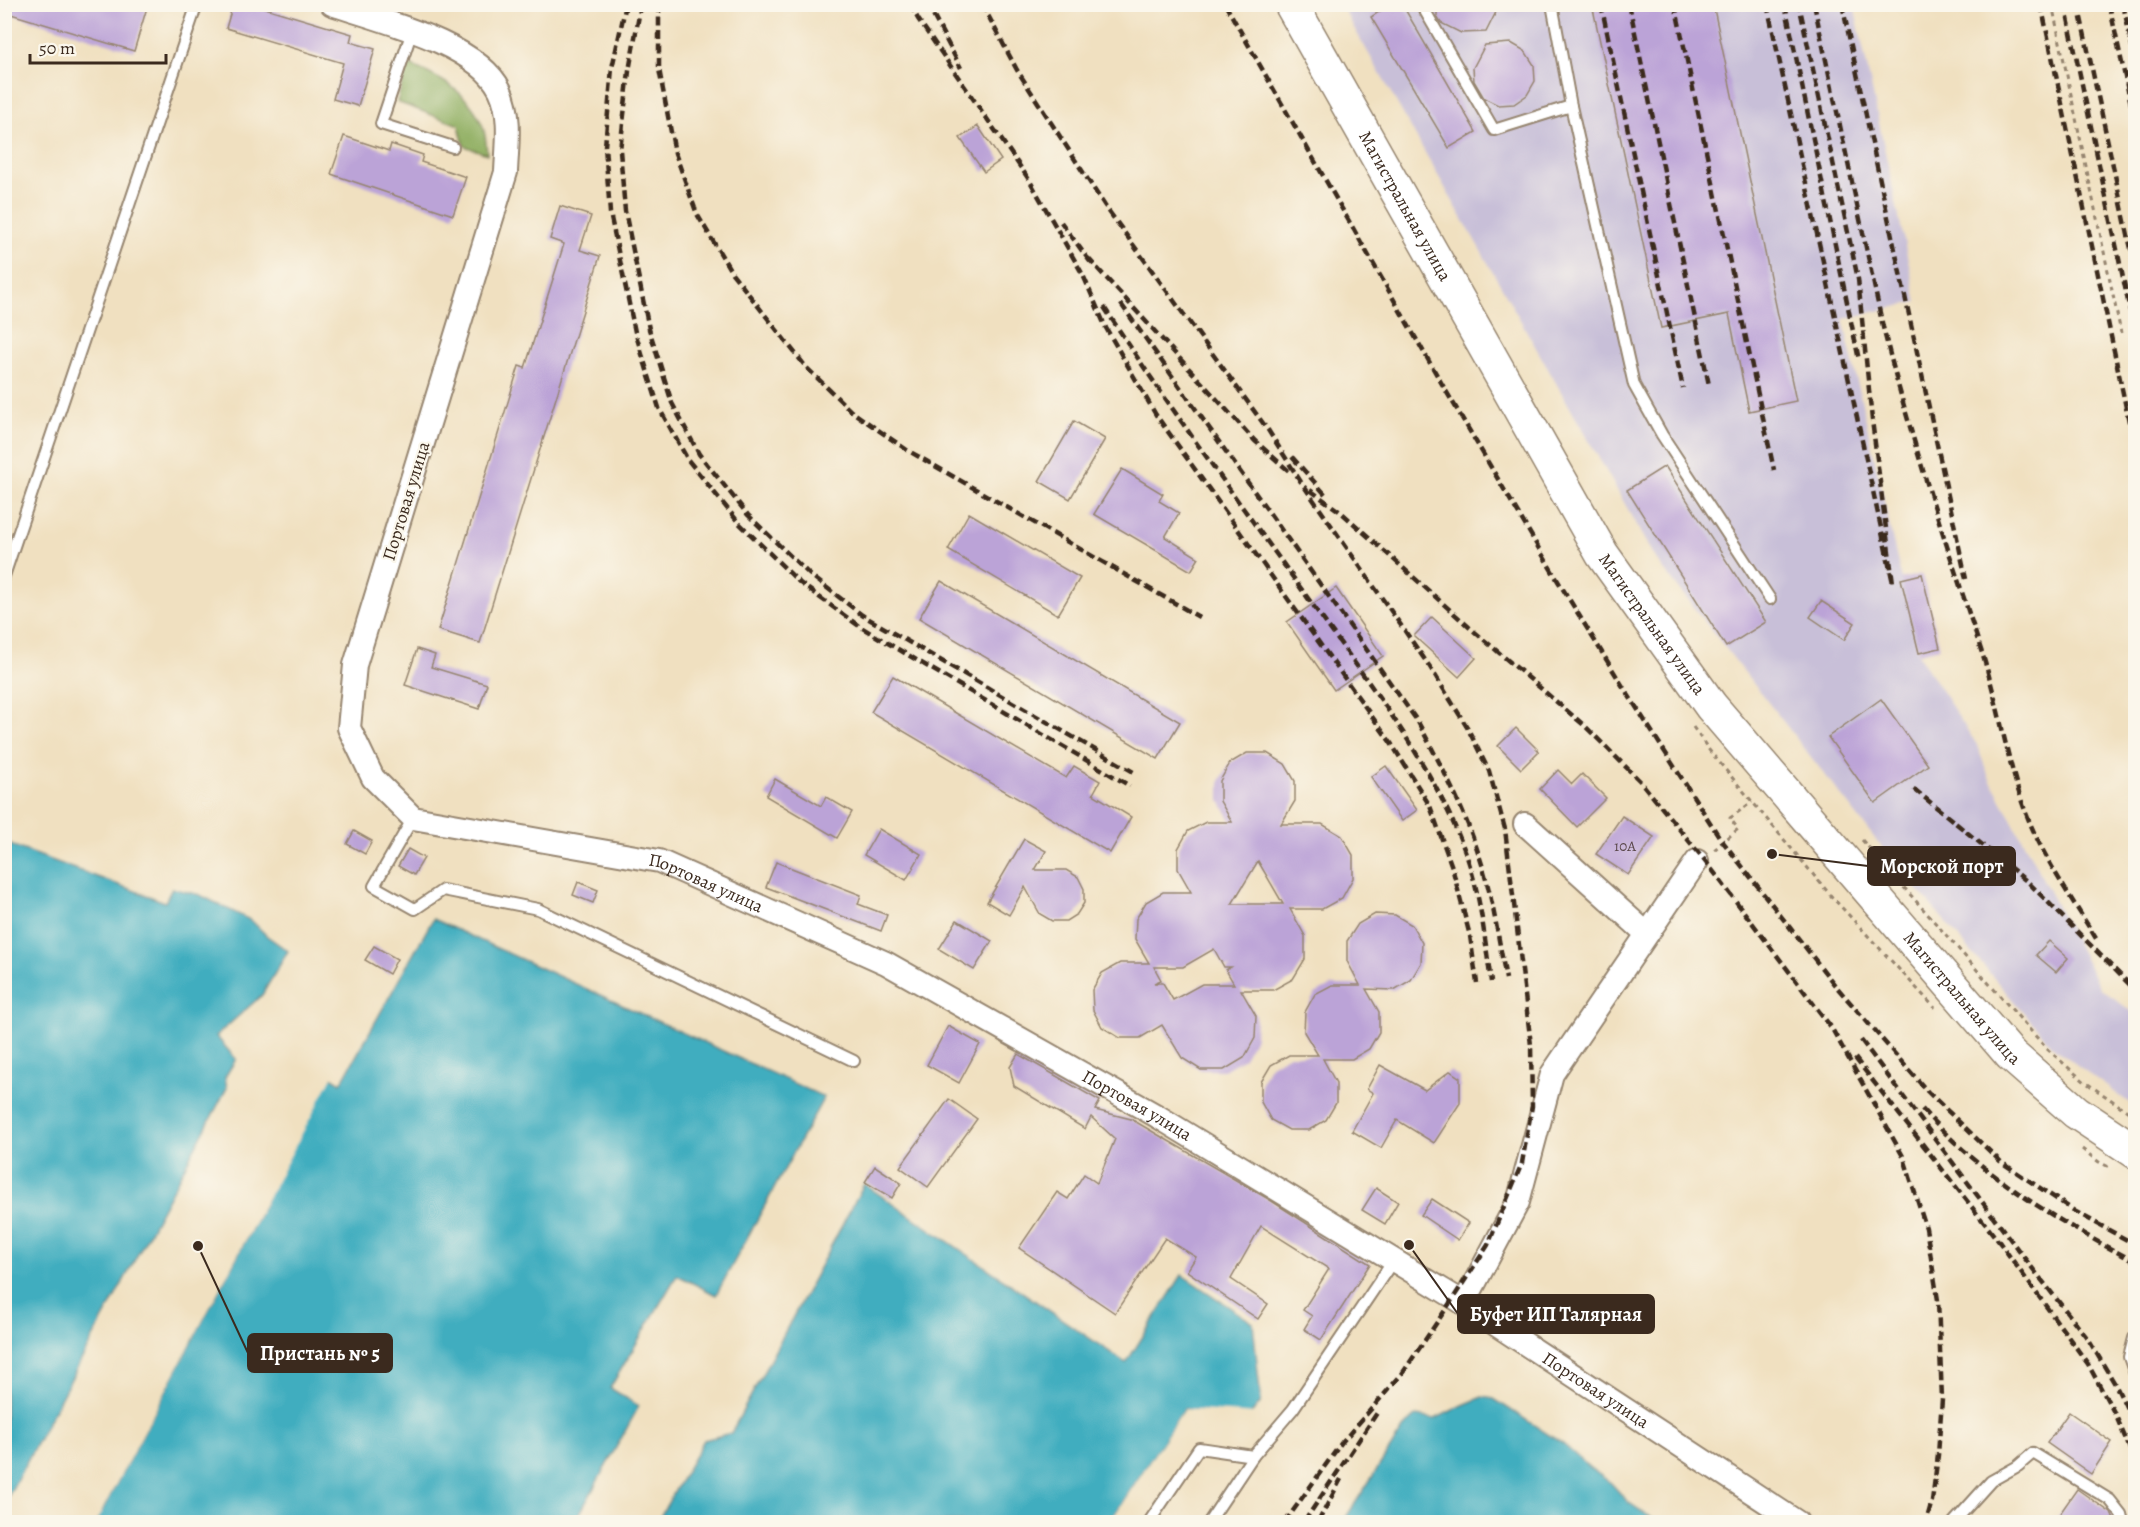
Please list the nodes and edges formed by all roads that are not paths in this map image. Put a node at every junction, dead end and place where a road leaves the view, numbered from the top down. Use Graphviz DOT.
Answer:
graph roads {
  1 [pos="197,4"];
  2 [pos="332,4"];
  3 [pos="1291,4"];
  4 [pos="1421,4"];
  5 [pos="1552,4"];
  6 [pos="412,31"];
  7 [pos="1571,106"];
  8 [pos="453,147"];
  9 [pos="4,576"];
  10 [pos="1770,599"];
  11 [pos="413,818"];
  12 [pos="1525,825"];
  13 [pos="1697,861"];
  14 [pos="1647,934"];
  15 [pos="854,1061"];
  16 [pos="2136,1152"];
  17 [pos="1393,1261"];
  18 [pos="1464,1303"];
  19 [pos="2136,1338"];
  20 [pos="2136,1377"];
  21 [pos="1252,1456"];
  22 [pos="1149,1522"];
  23 [pos="1209,1522"];
  24 [pos="1797,1522"];
  25 [pos="1954,1522"];
  26 [pos="2123,1522"];
  1 -- 9 [label="lane"];
  2 -- 6 [label="street, Портовая улица"];
  3 -- 16 [label="highway, Магистральная улица"];
  4 -- 7 [label="lane"];
  5 -- 7 [label="lane"];
  6 -- 8 [label="lane"];
  6 -- 11 [label="street, Портовая улица"];
  7 -- 10 [label="lane"];
  11 -- 15 [label="lane"];
  11 -- 17 [label="street, Портовая улица"];
  12 -- 14 [label="street"];
  13 -- 14 [label="street"];
  14 -- 18 [label="street"];
  17 -- 18 [label="street, Портовая улица"];
  17 -- 21 [label="lane"];
  18 -- 24 [label="street, Портовая улица"];
  19 -- 20 [label="lane"];
  21 -- 22 [label="lane"];
  21 -- 23 [label="lane"];
  25 -- 26 [label="lane"];
}
